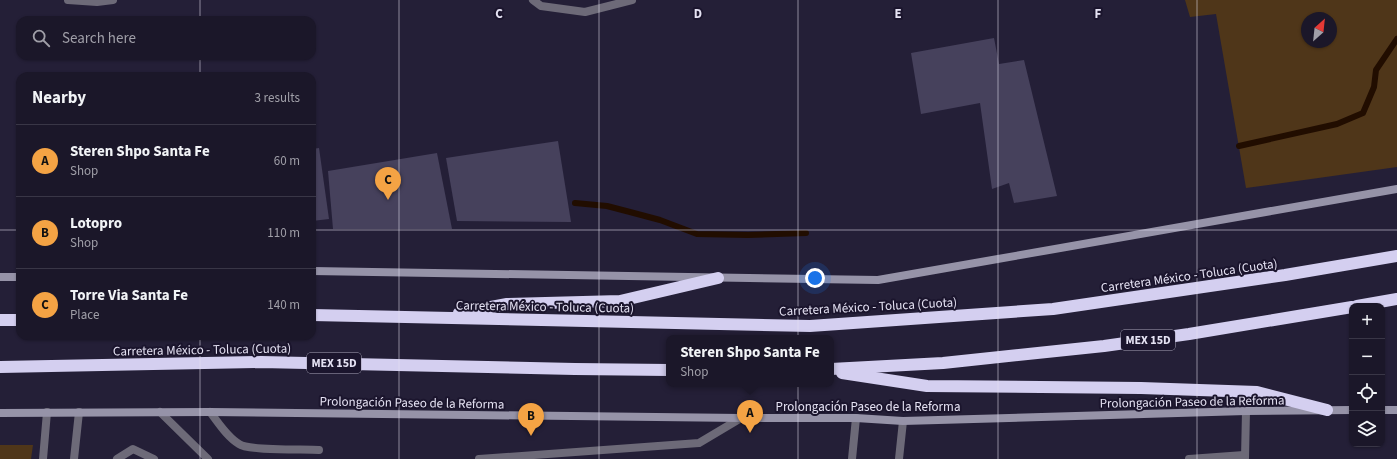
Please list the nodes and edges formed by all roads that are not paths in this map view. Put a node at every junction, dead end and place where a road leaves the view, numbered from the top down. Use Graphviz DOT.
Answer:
graph roads {
  1 [pos="68,0"];
  2 [pos="113,0"];
  3 [pos="533,0"];
  4 [pos="632,0"];
  5 [pos="1397,189"];
  6 [pos="1397,256"];
  7 [pos="316,271"];
  8 [pos="0,277"];
  9 [pos="16,277"];
  10 [pos="718,278"];
  11 [pos="1397,299"];
  12 [pos="1374,303"];
  13 [pos="1349,307"];
  14 [pos="316,315"];
  15 [pos="436,317"];
  16 [pos="0,320"];
  17 [pos="16,320"];
  18 [pos="0,367"];
  19 [pos="666,370"];
  20 [pos="834,370"];
  21 [pos="834,370"];
  22 [pos="1327,410"];
  23 [pos="1349,410"];
  24 [pos="1385,410"];
  25 [pos="1397,410"];
  26 [pos="1246,411"];
  27 [pos="47,412"];
  28 [pos="79,412"];
  29 [pos="160,412"];
  30 [pos="210,412"];
  31 [pos="0,413"];
  32 [pos="741,418"];
  33 [pos="856,418"];
  34 [pos="903,421"];
  35 [pos="319,450"];
  36 [pos="1244,457"];
  37 [pos="43,459"];
  38 [pos="74,459"];
  39 [pos="117,459"];
  40 [pos="154,459"];
  41 [pos="208,459"];
  42 [pos="479,459"];
  43 [pos="852,459"];
  44 [pos="899,459"];
  45 [pos="1189,459"];
  1 -- 2 [label="street"];
  3 -- 4 [label="street"];
  5 -- 10 [label="main road"];
  6 -- 15 [label="highway, Carretera México - Toluca (Cuota)"];
  7 -- 10 [label="main road"];
  8 -- 9 [label="main road"];
  10 -- 15 [label="highway"];
  11 -- 12 [label="highway"];
  13 -- 20 [label="highway, MEX 15D"];
  14 -- 15 [label="highway, Carretera México - Toluca (Cuota)"];
  16 -- 17 [label="highway"];
  18 -- 19 [label="highway, Carretera México - Toluca (Cuota) / MEX 15D"];
  21 -- 22 [label="highway"];
  22 -- 23 [label="main road, Prolongación Paseo de la Reforma"];
  22 -- 26 [label="main road, Prolongación Paseo de la Reforma"];
  24 -- 25 [label="main road"];
  26 -- 34 [label="main road, Prolongación Paseo de la Reforma"];
  26 -- 36 [label="street"];
  27 -- 28 [label="main road, Prolongación Paseo de la Reforma"];
  27 -- 31 [label="main road, Prolongación Paseo de la Reforma"];
  27 -- 37 [label="street"];
  28 -- 29 [label="main road, Prolongación Paseo de la Reforma"];
  28 -- 38 [label="street"];
  29 -- 30 [label="main road, Prolongación Paseo de la Reforma"];
  29 -- 41 [label="street"];
  30 -- 32 [label="main road, Prolongación Paseo de la Reforma"];
  30 -- 35 [label="street"];
  32 -- 33 [label="main road, Prolongación Paseo de la Reforma"];
  32 -- 42 [label="street"];
  33 -- 34 [label="main road, Prolongación Paseo de la Reforma"];
  33 -- 43 [label="street"];
  34 -- 44 [label="street"];
  36 -- 45 [label="street"];
  39 -- 40 [label="street"];
}
